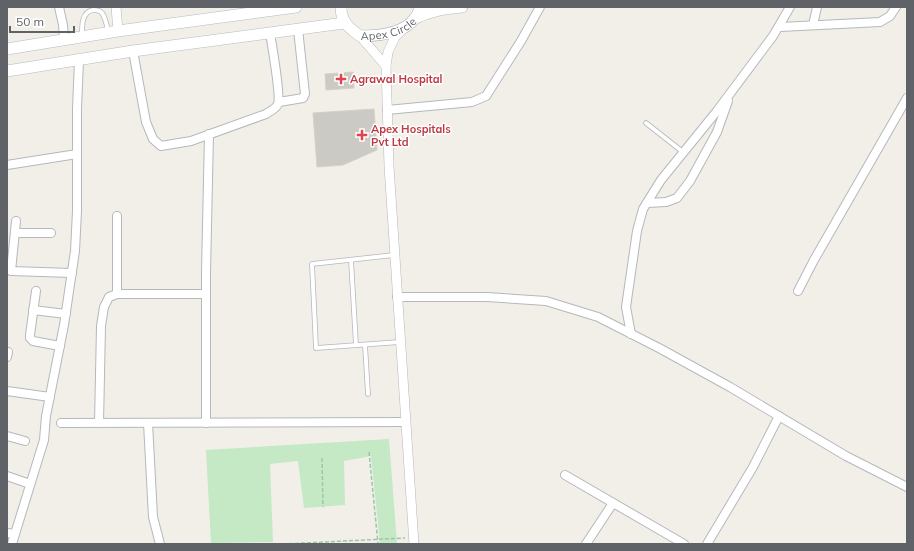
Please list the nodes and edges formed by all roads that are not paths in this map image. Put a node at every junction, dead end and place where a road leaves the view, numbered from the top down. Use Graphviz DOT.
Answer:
graph roads {
  1 [pos="59,7"];
  2 [pos="116,7"];
  3 [pos="296,7"];
  4 [pos="340,7"];
  5 [pos="462,7"];
  6 [pos="540,7"];
  7 [pos="790,7"];
  8 [pos="817,7"];
  9 [pos="896,7"];
  10 [pos="418,12"];
  11 [pos="344,23"];
  12 [pos="813,25"];
  13 [pos="780,27"];
  14 [pos="404,28"];
  15 [pos="298,29"];
  16 [pos="114,32"];
  17 [pos="270,33"];
  18 [pos="360,36"];
  19 [pos="82,37"];
  20 [pos="64,40"];
  21 [pos="7,49"];
  22 [pos="133,51"];
  23 [pos="79,60"];
  24 [pos="386,66"];
  25 [pos="7,71"];
  26 [pos="731,93"];
  27 [pos="907,98"];
  28 [pos="279,102"];
  29 [pos="387,110"];
  30 [pos="646,122"];
  31 [pos="209,134"];
  32 [pos="684,152"];
  33 [pos="77,154"];
  34 [pos="7,165"];
  35 [pos="647,204"];
  36 [pos="117,216"];
  37 [pos="16,221"];
  38 [pos="15,233"];
  39 [pos="51,233"];
  40 [pos="394,255"];
  41 [pos="351,260"];
  42 [pos="9,271"];
  43 [pos="72,273"];
  44 [pos="36,290"];
  45 [pos="798,291"];
  46 [pos="117,294"];
  47 [pos="206,294"];
  48 [pos="397,296"];
  49 [pos="33,310"];
  50 [pos="66,314"];
  51 [pos="631,334"];
  52 [pos="400,342"];
  53 [pos="356,345"];
  54 [pos="365,345"];
  55 [pos="60,346"];
  56 [pos="7,391"];
  57 [pos="368,394"];
  58 [pos="50,397"];
  59 [pos="779,416"];
  60 [pos="405,422"];
  61 [pos="61,423"];
  62 [pos="99,423"];
  63 [pos="148,423"];
  64 [pos="206,423"];
  65 [pos="7,436"];
  66 [pos="25,440"];
  67 [pos="565,475"];
  68 [pos="7,476"];
  69 [pos="30,484"];
  70 [pos="907,487"];
  71 [pos="613,503"];
  72 [pos="11,533"];
  73 [pos="413,541"];
  74 [pos="12,544"];
  75 [pos="160,544"];
  76 [pos="586,544"];
  77 [pos="684,544"];
  78 [pos="707,544"];
  1 -- 20 [label="street"];
  2 -- 16 [label="street"];
  3 -- 16 [label="main road"];
  4 -- 11 [label="main road, Apex Circle"];
  5 -- 10 [label="main road, Apex Circle"];
  6 -- 29 [label="street"];
  7 -- 13 [label="street"];
  8 -- 12 [label="street"];
  9 -- 12 [label="street"];
  10 -- 14 [label="main road, Apex Circle"];
  11 -- 15 [label="main road"];
  11 -- 18 [label="main road, Apex Circle"];
  12 -- 13 [label="street"];
  13 -- 26 [label="street"];
  14 -- 18 [label="main road, Apex Circle"];
  14 -- 24 [label="street"];
  15 -- 17 [label="main road"];
  15 -- 28 [label="street"];
  16 -- 19 [label="main road"];
  16 -- 19 [label="lane"];
  17 -- 22 [label="main road"];
  17 -- 28 [label="street"];
  18 -- 24 [label="street"];
  19 -- 20 [label="main road"];
  20 -- 21 [label="main road"];
  22 -- 23 [label="main road"];
  22 -- 31 [label="street"];
  23 -- 25 [label="main road"];
  23 -- 33 [label="street"];
  24 -- 29 [label="street"];
  26 -- 32 [label="street"];
  26 -- 35 [label="street"];
  27 -- 45 [label="street"];
  28 -- 31 [label="street"];
  29 -- 40 [label="street"];
  30 -- 32 [label="lane"];
  31 -- 47 [label="street"];
  32 -- 35 [label="street"];
  33 -- 34 [label="street"];
  33 -- 43 [label="street"];
  35 -- 51 [label="street"];
  36 -- 46 [label="street"];
  37 -- 38 [label="street"];
  38 -- 39 [label="street"];
  38 -- 42 [label="street"];
  40 -- 41 [label="lane"];
  40 -- 48 [label="street"];
  41 -- 53 [label="lane"];
  41 -- 53 [label="lane"];
  42 -- 43 [label="street"];
  43 -- 50 [label="street"];
  44 -- 49 [label="street"];
  46 -- 47 [label="street"];
  46 -- 62 [label="street"];
  47 -- 64 [label="street"];
  48 -- 51 [label="street"];
  48 -- 52 [label="street"];
  49 -- 50 [label="street"];
  49 -- 55 [label="street"];
  50 -- 55 [label="street"];
  51 -- 59 [label="street"];
  52 -- 54 [label="lane"];
  52 -- 60 [label="street"];
  53 -- 54 [label="lane"];
  54 -- 57 [label="lane"];
  55 -- 58 [label="street"];
  56 -- 58 [label="street"];
  58 -- 69 [label="street"];
  59 -- 70 [label="street"];
  59 -- 78 [label="street"];
  60 -- 64 [label="street"];
  60 -- 73 [label="street"];
  61 -- 62 [label="street"];
  62 -- 63 [label="street"];
  63 -- 64 [label="street"];
  63 -- 75 [label="street"];
  65 -- 66 [label="street"];
  67 -- 71 [label="street"];
  68 -- 69 [label="street"];
  69 -- 72 [label="street"];
  71 -- 76 [label="street"];
  71 -- 77 [label="street"];
  72 -- 74 [label="street"];
}
